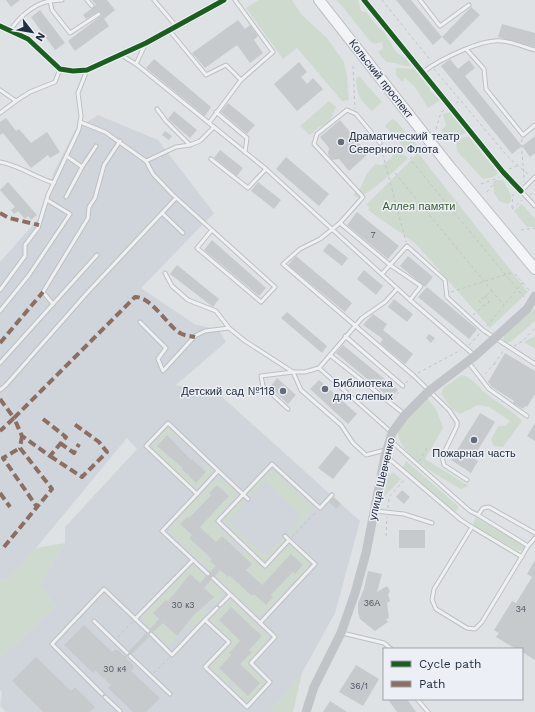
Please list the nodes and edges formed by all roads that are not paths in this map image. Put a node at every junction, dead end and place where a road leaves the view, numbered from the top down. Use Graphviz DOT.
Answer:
graph roads {
  1 [pos="62,0"];
  2 [pos="87,0"];
  3 [pos="154,0"];
  4 [pos="224,0"];
  5 [pos="235,0"];
  6 [pos="319,0"];
  7 [pos="364,0"];
  8 [pos="420,0"];
  9 [pos="50,1"];
  10 [pos="469,4"];
  11 [pos="92,6"];
  12 [pos="99,14"];
  13 [pos="0,26"];
  14 [pos="176,26"];
  15 [pos="11,30"];
  16 [pos="168,30"];
  17 [pos="146,43"];
  18 [pos="467,50"];
  19 [pos="535,50"];
  20 [pos="120,55"];
  21 [pos="136,64"];
  22 [pos="60,69"];
  23 [pos="87,70"];
  24 [pos="423,72"];
  25 [pos="240,80"];
  26 [pos="0,90"];
  27 [pos="16,101"];
  28 [pos="157,109"];
  29 [pos="216,112"];
  30 [pos="0,113"];
  31 [pos="80,122"];
  32 [pos="209,123"];
  33 [pos="535,125"];
  34 [pos="214,127"];
  35 [pos="120,141"];
  36 [pos="380,143"];
  37 [pos="190,145"];
  38 [pos="96,146"];
  39 [pos="245,152"];
  40 [pos="68,157"];
  41 [pos="211,159"];
  42 [pos="146,161"];
  43 [pos="0,162"];
  44 [pos="82,167"];
  45 [pos="266,169"];
  46 [pos="534,178"];
  47 [pos="54,183"];
  48 [pos="521,191"];
  49 [pos="66,197"];
  50 [pos="176,198"];
  51 [pos="47,200"];
  52 [pos="535,206"];
  53 [pos="162,213"];
  54 [pos="340,223"];
  55 [pos="332,229"];
  56 [pos="211,231"];
  57 [pos="183,233"];
  58 [pos="96,255"];
  59 [pos="390,264"];
  60 [pos="535,269"];
  61 [pos="165,273"];
  62 [pos="382,274"];
  63 [pos="398,289"];
  64 [pos="0,290"];
  65 [pos="532,293"];
  66 [pos="410,300"];
  67 [pos="53,304"];
  68 [pos="0,311"];
  69 [pos="140,322"];
  70 [pos="355,325"];
  71 [pos="229,328"];
  72 [pos="345,336"];
  73 [pos="495,338"];
  74 [pos="330,355"];
  75 [pos="472,359"];
  76 [pos="0,363"];
  77 [pos="535,364"];
  78 [pos="319,368"];
  79 [pos="293,372"];
  80 [pos="403,386"];
  81 [pos="0,390"];
  82 [pos="429,391"];
  83 [pos="288,410"];
  84 [pos="405,414"];
  85 [pos="527,416"];
  86 [pos="391,437"];
  87 [pos="386,453"];
  88 [pos="218,471"];
  89 [pos="468,480"];
  90 [pos="197,494"];
  91 [pos="243,495"];
  92 [pos="332,495"];
  93 [pos="248,499"];
  94 [pos="375,511"];
  95 [pos="478,515"];
  96 [pos="432,523"];
  97 [pos="472,527"];
  98 [pos="535,533"];
  99 [pos="285,536"];
  100 [pos="535,538"];
  101 [pos="289,540"];
  102 [pos="528,546"];
  103 [pos="522,557"];
  104 [pos="193,560"];
  105 [pos="208,574"];
  106 [pos="212,578"];
  107 [pos="230,595"];
  108 [pos="220,605"];
  109 [pos="217,608"];
  110 [pos="135,619"];
  111 [pos="205,620"];
  112 [pos="94,621"];
  113 [pos="260,623"];
  114 [pos="148,631"];
  115 [pos="341,633"];
  116 [pos="151,634"];
  117 [pos="390,648"];
  118 [pos="127,653"];
  119 [pos="130,656"];
  120 [pos="170,694"];
  121 [pos="418,700"];
  122 [pos="120,712"];
  123 [pos="306,712"];
  124 [pos="428,712"];
  1 -- 9 [label="lane"];
  2 -- 11 [label="lane"];
  3 -- 14 [label="lane"];
  4 -- 14 [label="street"];
  5 -- 25 [label="lane"];
  6 -- 60 [label="main road, Кольский проспект"];
  7 -- 24 [label="street"];
  8 -- 10 [label="lane"];
  9 -- 12 [label="lane"];
  9 -- 15 [label="lane"];
  13 -- 15 [label="street"];
  14 -- 16 [label="street"];
  15 -- 22 [label="street"];
  16 -- 17 [label="street"];
  16 -- 25 [label="lane"];
  17 -- 20 [label="street"];
  17 -- 21 [label="lane"];
  18 -- 19 [label="lane"];
  18 -- 24 [label="lane"];
  18 -- 33 [label="lane"];
  20 -- 21 [label="lane"];
  20 -- 23 [label="street"];
  21 -- 32 [label="lane"];
  22 -- 23 [label="street"];
  22 -- 27 [label="lane"];
  23 -- 31 [label="lane"];
  24 -- 48 [label="street"];
  25 -- 29 [label="lane"];
  26 -- 27 [label="lane"];
  27 -- 30 [label="lane"];
  28 -- 37 [label="lane"];
  29 -- 32 [label="lane"];
  29 -- 39 [label="lane"];
  31 -- 35 [label="lane"];
  31 -- 40 [label="lane"];
  32 -- 34 [label="lane"];
  34 -- 37 [label="lane"];
  34 -- 39 [label="lane"];
  35 -- 42 [label="lane"];
  35 -- 67 [label="lane"];
  36 -- 54 [label="lane"];
  37 -- 42 [label="lane"];
  38 -- 44 [label="lane"];
  39 -- 45 [label="lane"];
  40 -- 44 [label="lane"];
  40 -- 47 [label="lane"];
  41 -- 45 [label="lane"];
  42 -- 50 [label="lane"];
  43 -- 47 [label="lane"];
  44 -- 49 [label="lane"];
  45 -- 55 [label="lane"];
  46 -- 48 [label="lane"];
  47 -- 51 [label="lane"];
  48 -- 52 [label="lane"];
  50 -- 53 [label="lane"];
  50 -- 56 [label="lane"];
  51 -- 64 [label="lane"];
  51 -- 68 [label="lane"];
  53 -- 57 [label="lane"];
  53 -- 81 [label="lane"];
  54 -- 55 [label="lane"];
  54 -- 59 [label="lane"];
  55 -- 62 [label="lane"];
  55 -- 70 [label="lane"];
  56 -- 56 [label="lane"];
  58 -- 67 [label="lane"];
  59 -- 62 [label="lane"];
  59 -- 66 [label="lane"];
  59 -- 73 [label="lane"];
  61 -- 71 [label="lane"];
  62 -- 63 [label="lane"];
  63 -- 66 [label="lane"];
  63 -- 70 [label="lane"];
  65 -- 73 [label="main road, улица Шевченко"];
  66 -- 75 [label="lane"];
  67 -- 76 [label="lane"];
  69 -- 71 [label="lane"];
  70 -- 72 [label="lane"];
  70 -- 82 [label="lane"];
  71 -- 79 [label="lane"];
  72 -- 74 [label="lane"];
  72 -- 80 [label="lane"];
  73 -- 75 [label="main road, улица Шевченко"];
  73 -- 77 [label="lane"];
  74 -- 78 [label="lane"];
  74 -- 84 [label="lane"];
  75 -- 82 [label="main road, улица Шевченко"];
  75 -- 85 [label="lane"];
  78 -- 79 [label="lane"];
  78 -- 86 [label="lane"];
  79 -- 83 [label="lane"];
  79 -- 87 [label="lane"];
  82 -- 84 [label="main road, улица Шевченко"];
  82 -- 89 [label="lane"];
  84 -- 86 [label="main road, улица Шевченко"];
  86 -- 87 [label="main road, улица Шевченко"];
  86 -- 95 [label="lane"];
  87 -- 94 [label="main road, улица Шевченко"];
  87 -- 97 [label="lane"];
  88 -- 90 [label="lane"];
  88 -- 90 [label="lane"];
  88 -- 91 [label="lane"];
  90 -- 104 [label="lane"];
  91 -- 92 [label="lane"];
  91 -- 93 [label="lane"];
  91 -- 101 [label="lane"];
  94 -- 96 [label="lane"];
  94 -- 115 [label="main road, улица Шевченко"];
  95 -- 98 [label="lane"];
  95 -- 102 [label="lane"];
  97 -- 103 [label="lane"];
  97 -- 103 [label="lane"];
  99 -- 101 [label="lane"];
  100 -- 102 [label="lane"];
  101 -- 113 [label="lane"];
  102 -- 103 [label="lane"];
  104 -- 105 [label="lane"];
  104 -- 110 [label="lane"];
  106 -- 107 [label="lane"];
  107 -- 108 [label="lane"];
  107 -- 113 [label="lane"];
  109 -- 111 [label="lane"];
  110 -- 114 [label="lane"];
  110 -- 122 [label="lane"];
  111 -- 113 [label="lane"];
  111 -- 116 [label="lane"];
  112 -- 118 [label="lane"];
  115 -- 117 [label="lane"];
  115 -- 123 [label="main road, улица Шевченко"];
  119 -- 120 [label="lane"];
  121 -- 124 [label="lane"];
}
